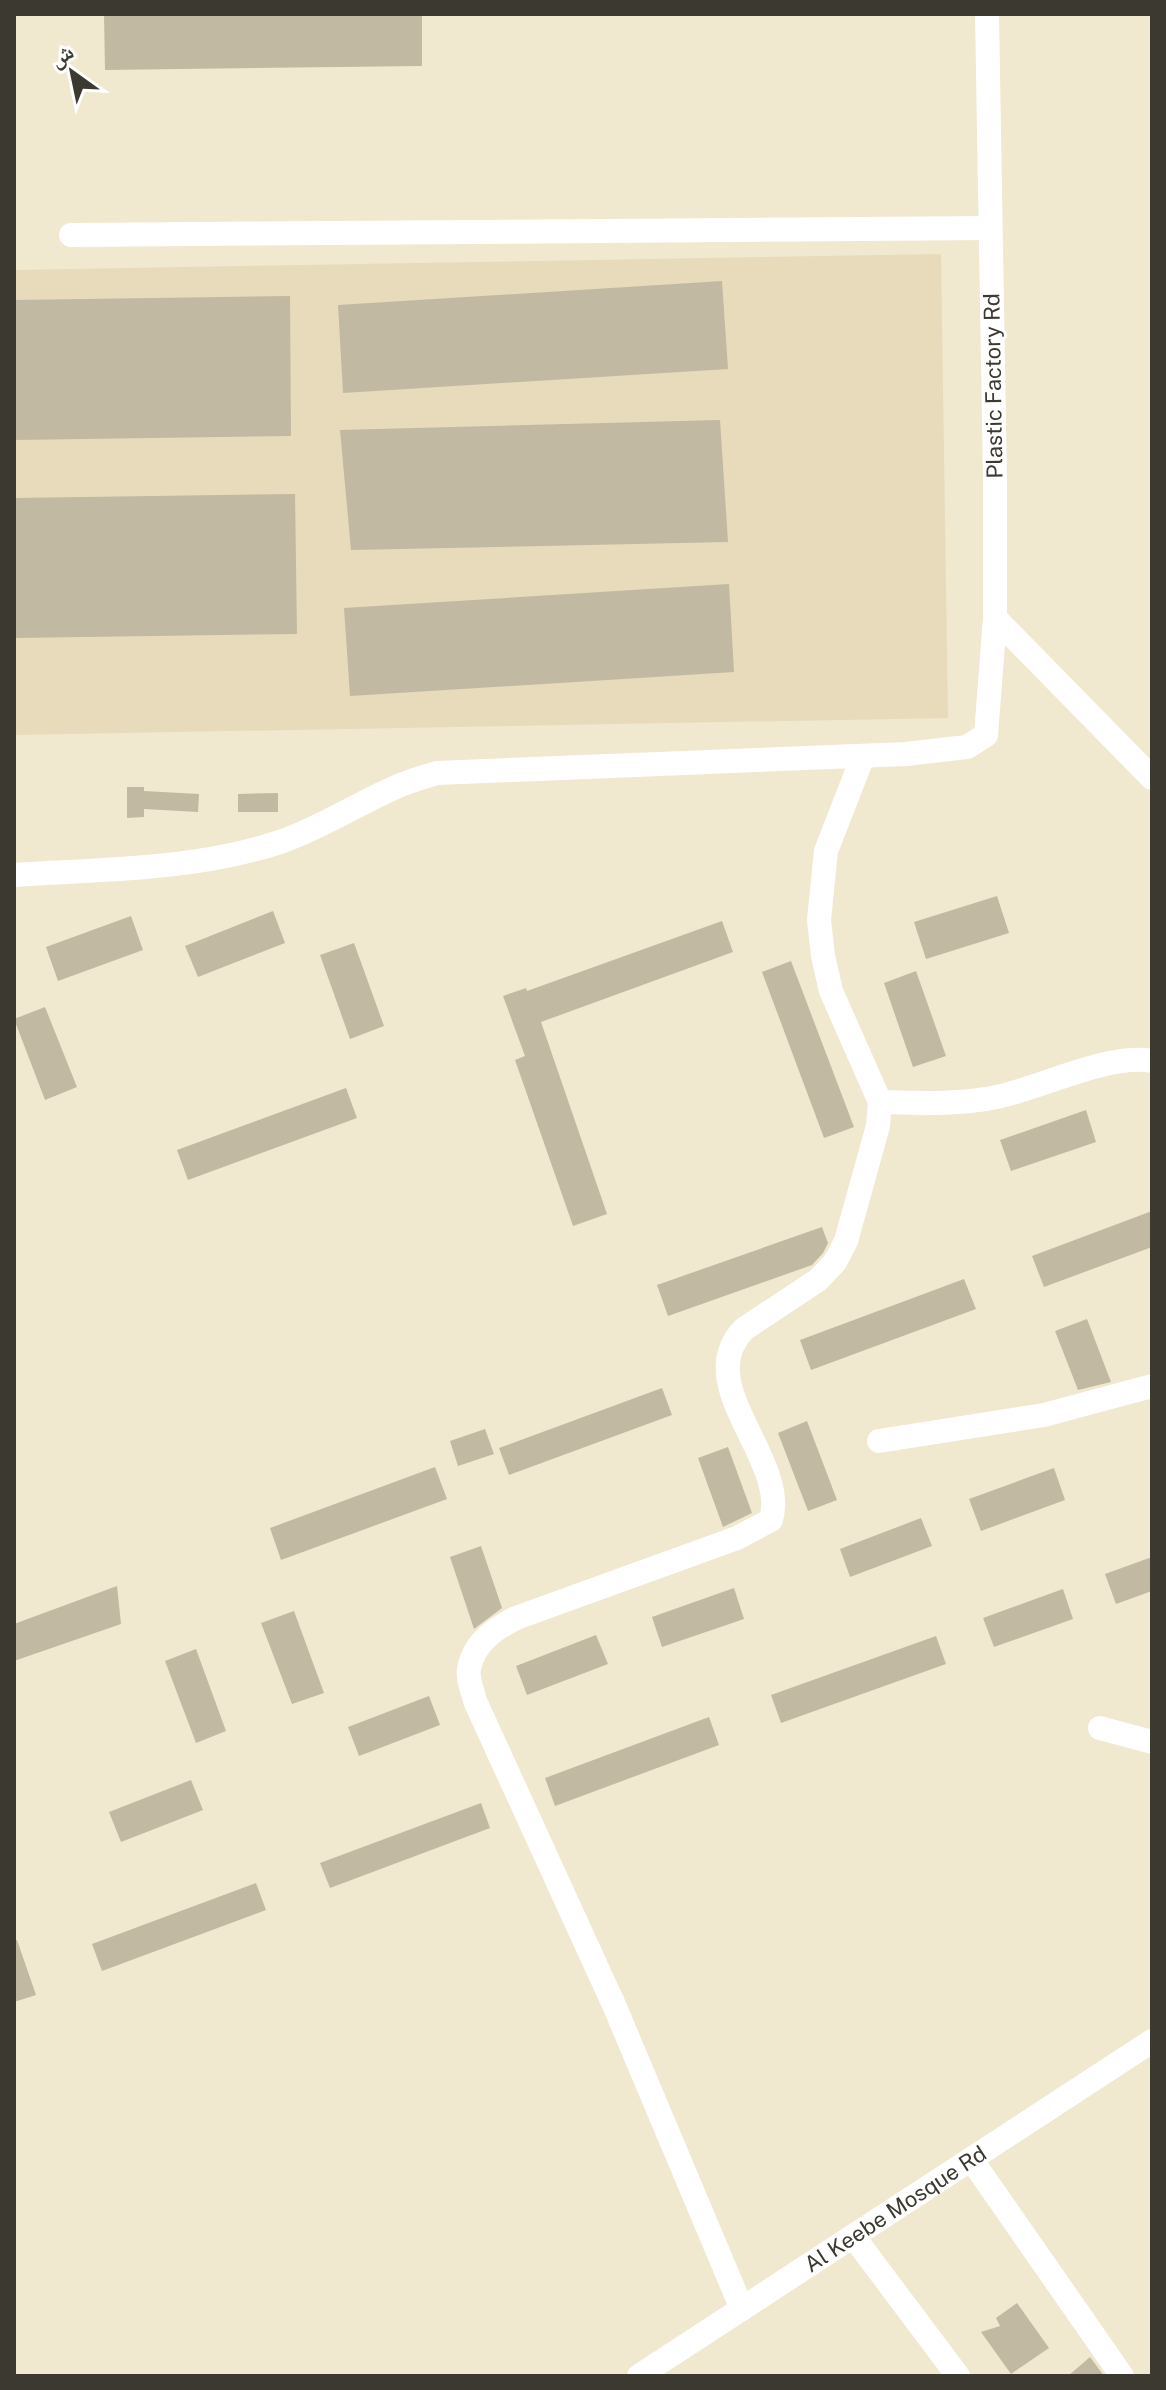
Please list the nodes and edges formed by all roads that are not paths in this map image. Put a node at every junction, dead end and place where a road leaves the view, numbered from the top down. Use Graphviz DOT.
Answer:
graph roads {
  1 [pos="987,14"];
  2 [pos="990,228"];
  3 [pos="71,235"];
  4 [pos="995,618"];
  5 [pos="863,756"];
  6 [pos="1152,778"];
  7 [pos="14,875"];
  8 [pos="1152,1061"];
  9 [pos="880,1102"];
  10 [pos="1152,1386"];
  11 [pos="879,1441"];
  12 [pos="1100,1728"];
  13 [pos="1152,1742"];
  14 [pos="1152,2041"];
  15 [pos="971,2159"];
  16 [pos="853,2236"];
  17 [pos="742,2309"];
  18 [pos="639,2376"];
  19 [pos="958,2376"];
  20 [pos="1122,2376"];
  1 -- 2 [label="street, Plastic Factory Rd"];
  2 -- 3 [label="street"];
  2 -- 4 [label="street, Plastic Factory Rd"];
  4 -- 5 [label="street, Plastic Factory Rd"];
  4 -- 6 [label="street"];
  5 -- 7 [label="street"];
  5 -- 9 [label="street"];
  8 -- 9 [label="street"];
  9 -- 17 [label="street"];
  10 -- 11 [label="street"];
  12 -- 13 [label="street"];
  14 -- 15 [label="street, Al Keebe Mosque Rd"];
  15 -- 16 [label="street, Al Keebe Mosque Rd"];
  15 -- 20 [label="street"];
  16 -- 17 [label="street, Al Keebe Mosque Rd"];
  16 -- 19 [label="street"];
  17 -- 18 [label="street, Al Keebe Mosque Rd"];
}
